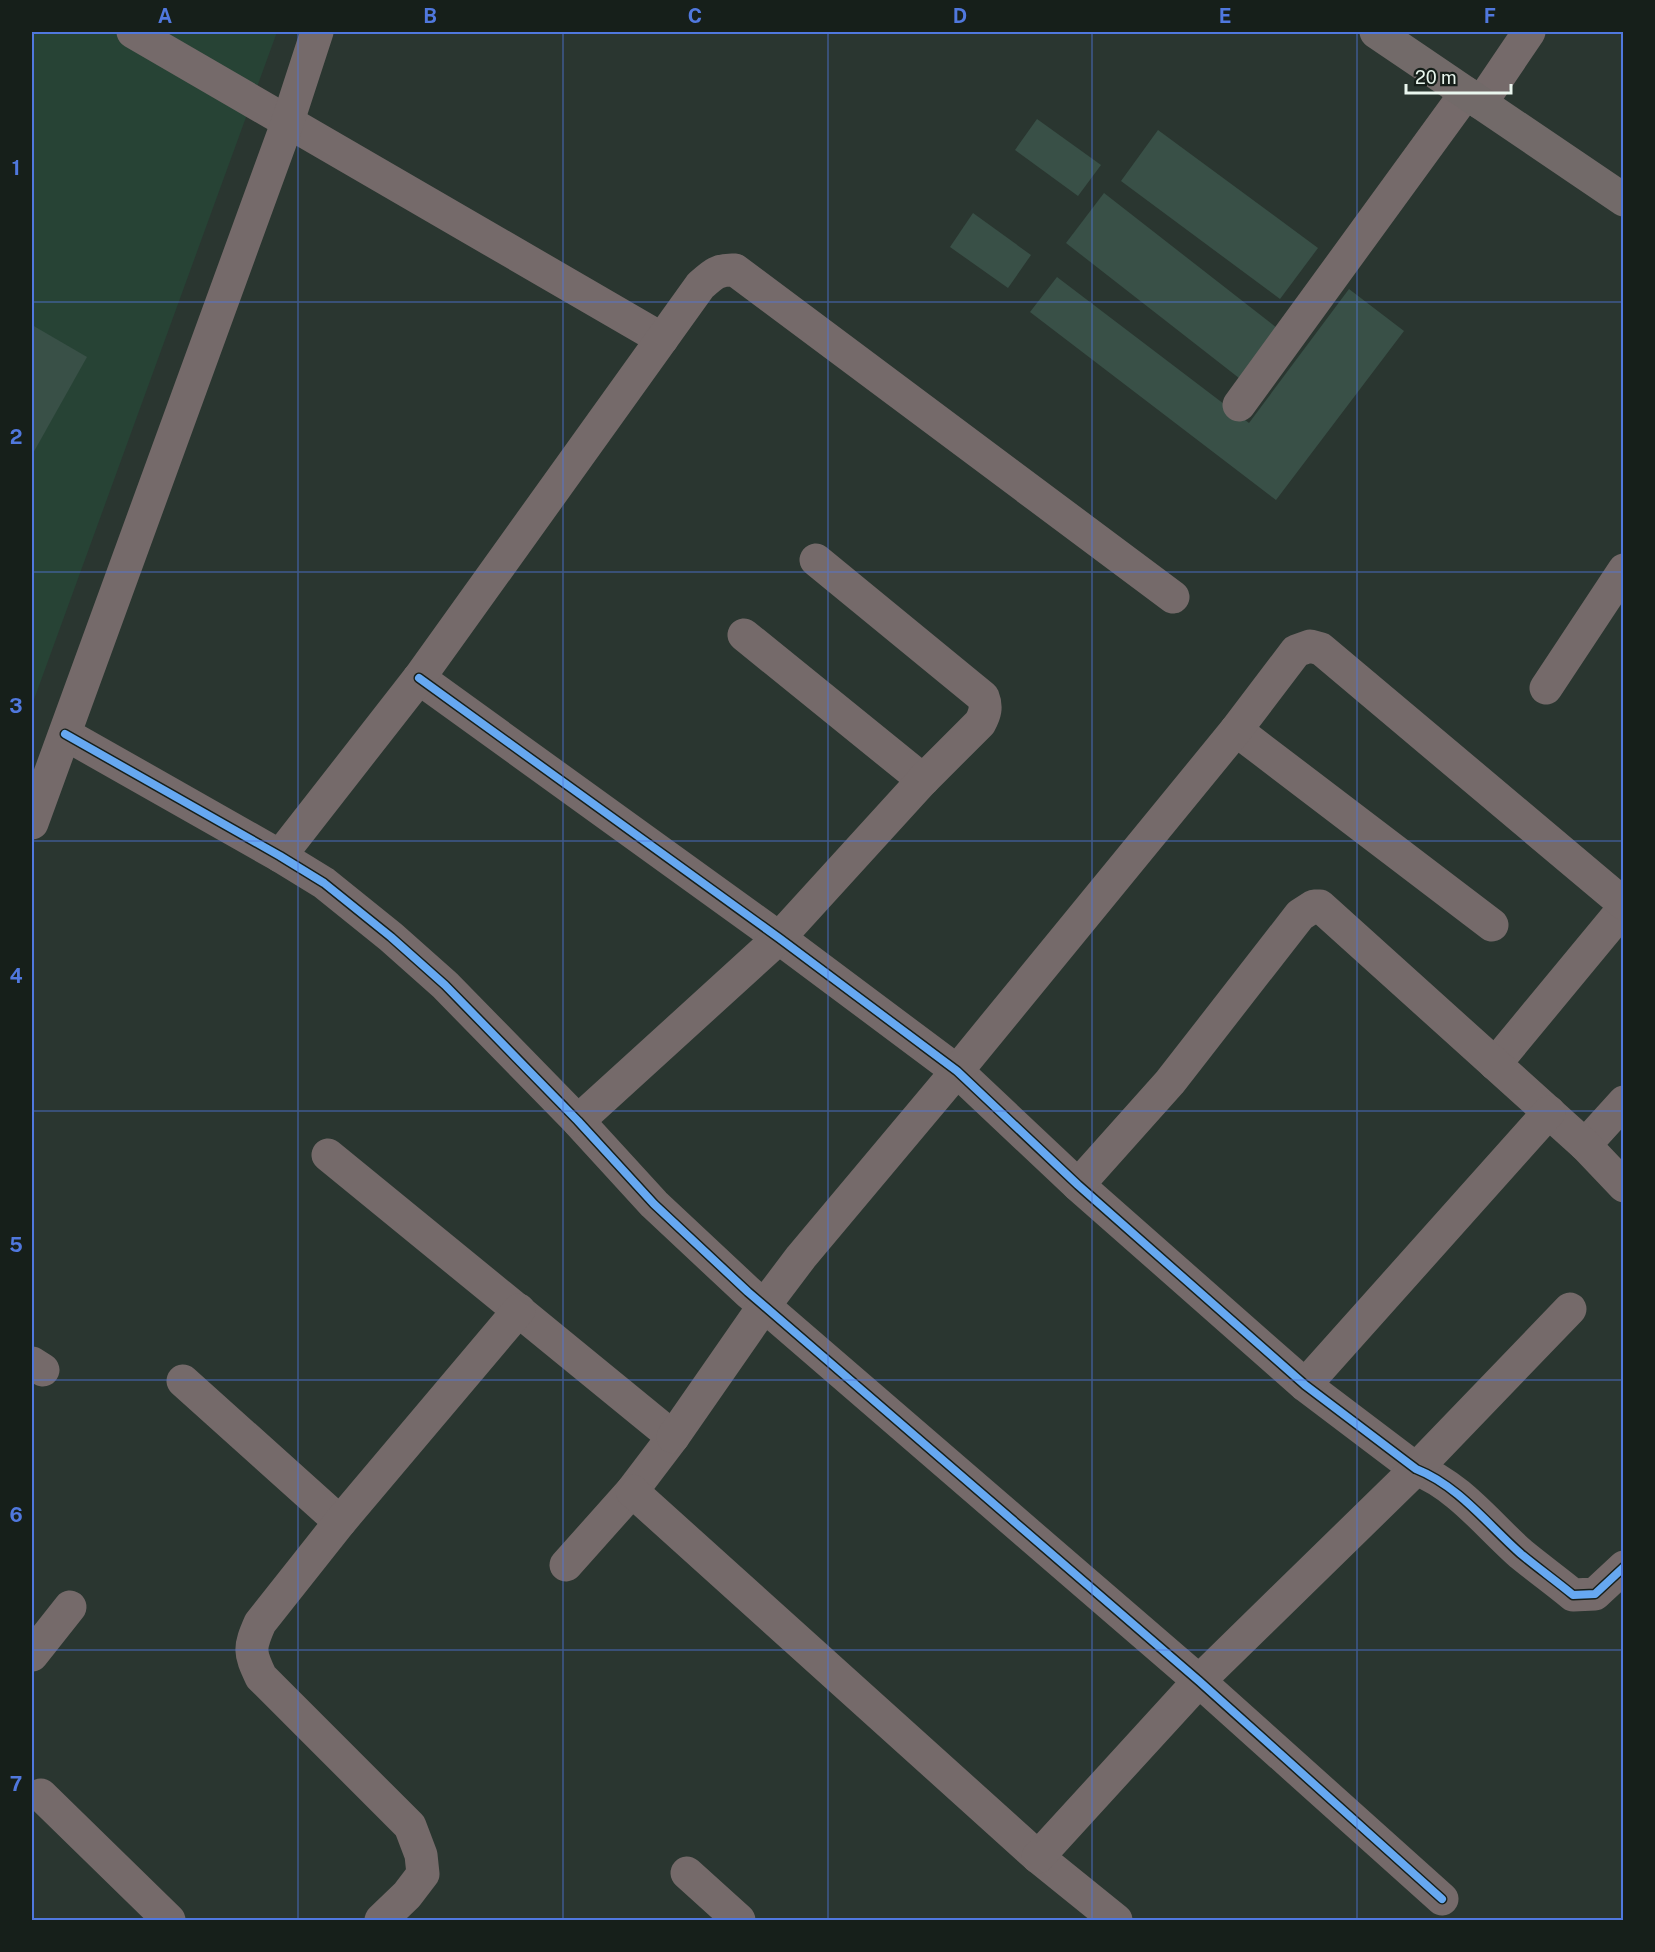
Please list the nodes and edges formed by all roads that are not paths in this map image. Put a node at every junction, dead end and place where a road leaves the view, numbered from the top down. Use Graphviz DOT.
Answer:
graph roads {
  1 [pos="133,32"];
  2 [pos="317,32"];
  3 [pos="1376,32"];
  4 [pos="1529,32"];
  5 [pos="1474,98"];
  6 [pos="288,121"];
  7 [pos="1623,200"];
  8 [pos="662,339"];
  9 [pos="1239,405"];
  10 [pos="816,560"];
  11 [pos="1623,570"];
  12 [pos="1173,597"];
  13 [pos="744,635"];
  14 [pos="418,678"];
  15 [pos="1546,688"];
  16 [pos="1236,730"];
  17 [pos="65,734"];
  18 [pos="923,780"];
  19 [pos="32,823"];
  20 [pos="280,856"];
  21 [pos="1623,904"];
  22 [pos="1623,909"];
  23 [pos="1492,925"];
  24 [pos="779,938"];
  25 [pos="1495,1064"];
  26 [pos="957,1071"];
  27 [pos="1623,1102"];
  28 [pos="1549,1112"];
  29 [pos="578,1121"];
  30 [pos="1585,1144"];
  31 [pos="328,1155"];
  32 [pos="1078,1185"];
  33 [pos="1623,1186"];
  34 [pos="764,1306"];
  35 [pos="1570,1309"];
  36 [pos="519,1310"];
  37 [pos="183,1381"];
  38 [pos="1305,1385"];
  39 [pos="673,1437"];
  40 [pos="1416,1469"];
  41 [pos="632,1491"];
  42 [pos="340,1522"];
  43 [pos="566,1564"];
  44 [pos="1623,1567"];
  45 [pos="70,1607"];
  46 [pos="32,1655"];
  47 [pos="1199,1680"];
  48 [pos="41,1795"];
  49 [pos="1038,1857"];
  50 [pos="687,1873"];
  51 [pos="1442,1899"];
  52 [pos="706,1909"];
  53 [pos="169,1920"];
  54 [pos="381,1920"];
  55 [pos="739,1920"];
  56 [pos="1116,1920"];
  1 -- 6 [label="street"];
  2 -- 6 [label="street"];
  3 -- 5 [label="main road"];
  4 -- 5 [label="street"];
  5 -- 7 [label="main road"];
  5 -- 9 [label="street"];
  6 -- 8 [label="street"];
  6 -- 17 [label="street"];
  8 -- 12 [label="street"];
  8 -- 14 [label="street"];
  10 -- 18 [label="street"];
  11 -- 15 [label="street"];
  13 -- 18 [label="street"];
  14 -- 20 [label="street"];
  14 -- 24 [label="street"];
  16 -- 21 [label="street"];
  16 -- 23 [label="street"];
  16 -- 26 [label="street"];
  17 -- 19 [label="street"];
  17 -- 20 [label="street"];
  18 -- 24 [label="street"];
  20 -- 29 [label="street"];
  22 -- 25 [label="street"];
  24 -- 26 [label="street"];
  24 -- 29 [label="street"];
  25 -- 28 [label="street"];
  25 -- 32 [label="street"];
  26 -- 32 [label="street"];
  26 -- 34 [label="street"];
  27 -- 30 [label="street"];
  28 -- 30 [label="street"];
  28 -- 38 [label="street"];
  29 -- 34 [label="street"];
  30 -- 33 [label="street"];
  31 -- 36 [label="street"];
  32 -- 38 [label="street"];
  34 -- 39 [label="street"];
  34 -- 47 [label="street"];
  35 -- 40 [label="street"];
  36 -- 39 [label="street"];
  36 -- 42 [label="street"];
  37 -- 42 [label="street"];
  38 -- 40 [label="street"];
  39 -- 41 [label="street"];
  40 -- 44 [label="street"];
  40 -- 47 [label="street"];
  41 -- 43 [label="street"];
  41 -- 49 [label="street"];
  42 -- 54 [label="street"];
  45 -- 46 [label="street"];
  47 -- 49 [label="street"];
  47 -- 51 [label="street"];
  48 -- 53 [label="street"];
  49 -- 56 [label="street"];
  50 -- 52 [label="street"];
  52 -- 55 [label="street"];
}
